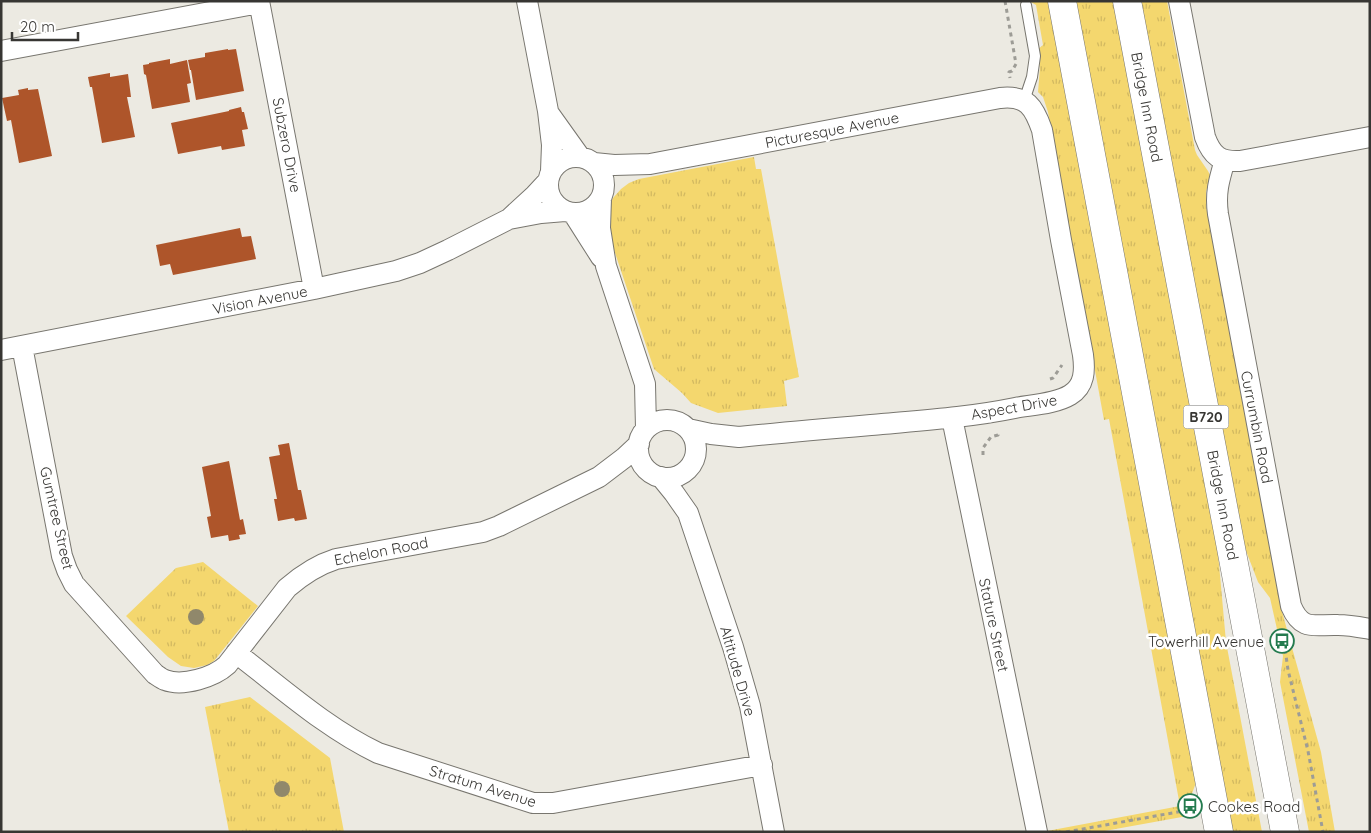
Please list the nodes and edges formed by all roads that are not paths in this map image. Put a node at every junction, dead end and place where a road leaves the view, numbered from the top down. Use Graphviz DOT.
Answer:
graph roads {
  1 [pos="527,1"];
  2 [pos="1062,1"];
  3 [pos="1128,1"];
  4 [pos="1179,1"];
  5 [pos="259,2"];
  6 [pos="1026,5"];
  7 [pos="1,51"];
  8 [pos="1019,99"];
  9 [pos="548,111"];
  10 [pos="1370,137"];
  11 [pos="587,160"];
  12 [pos="1225,160"];
  13 [pos="650,164"];
  14 [pos="550,176"];
  15 [pos="602,195"];
  16 [pos="569,212"];
  17 [pos="509,219"];
  18 [pos="606,266"];
  19 [pos="314,289"];
  20 [pos="22,346"];
  21 [pos="1,350"];
  22 [pos="645,384"];
  23 [pos="952,418"];
  24 [pos="679,424"];
  25 [pos="642,436"];
  26 [pos="739,436"];
  27 [pos="692,462"];
  28 [pos="655,475"];
  29 [pos="599,477"];
  30 [pos="688,513"];
  31 [pos="1370,629"];
  32 [pos="236,653"];
  33 [pos="199,679"];
  34 [pos="762,766"];
  35 [pos="1275,782"];
  36 [pos="774,832"];
  37 [pos="1037,832"];
  38 [pos="1218,832"];
  39 [pos="1285,832"];
  40 [pos="1295,832"];
  1 -- 9 [label="street"];
  2 -- 38 [label="main road"];
  3 -- 35 [label="main road, Bridge Inn Road / B720"];
  4 -- 12 [label="street"];
  5 -- 7 [label="street"];
  5 -- 19 [label="street, Subzero Drive"];
  6 -- 8 [label="lane"];
  8 -- 13 [label="street, Picturesque Avenue"];
  8 -- 23 [label="street, Aspect Drive"];
  9 -- 11 [label="street"];
  9 -- 14 [label="street"];
  10 -- 12 [label="street"];
  11 -- 13 [label="street, Picturesque Avenue"];
  11 -- 14 [label="street"];
  11 -- 15 [label="street"];
  12 -- 31 [label="street, Currumbin Road"];
  13 -- 15 [label="street, Picturesque Avenue"];
  14 -- 16 [label="street"];
  14 -- 17 [label="street, Vision Avenue"];
  15 -- 16 [label="street"];
  15 -- 18 [label="street"];
  16 -- 17 [label="street, Vision Avenue"];
  16 -- 18 [label="street"];
  17 -- 19 [label="street, Vision Avenue"];
  18 -- 22 [label="street"];
  19 -- 20 [label="street, Vision Avenue"];
  20 -- 21 [label="street, Vision Avenue"];
  20 -- 33 [label="street, Gumtree Street"];
  22 -- 24 [label="street"];
  22 -- 25 [label="street"];
  23 -- 26 [label="street, Aspect Drive"];
  23 -- 37 [label="street, Stature Street"];
  24 -- 25 [label="street"];
  24 -- 26 [label="street, Aspect Drive"];
  24 -- 27 [label="street"];
  25 -- 28 [label="street"];
  25 -- 29 [label="street, Echelon Road"];
  26 -- 27 [label="street, Aspect Drive"];
  27 -- 28 [label="street"];
  27 -- 30 [label="street, Altitude Drive"];
  28 -- 29 [label="street, Echelon Road"];
  28 -- 30 [label="street, Altitude Drive"];
  29 -- 32 [label="street, Echelon Road"];
  30 -- 34 [label="street, Altitude Drive"];
  32 -- 33 [label="street, Echelon Road"];
  32 -- 34 [label="street, Stratum Avenue"];
  34 -- 36 [label="street, Altitude Drive"];
  35 -- 39 [label="main road, Bridge Inn Road / B720"];
  35 -- 40 [label="street"];
}
